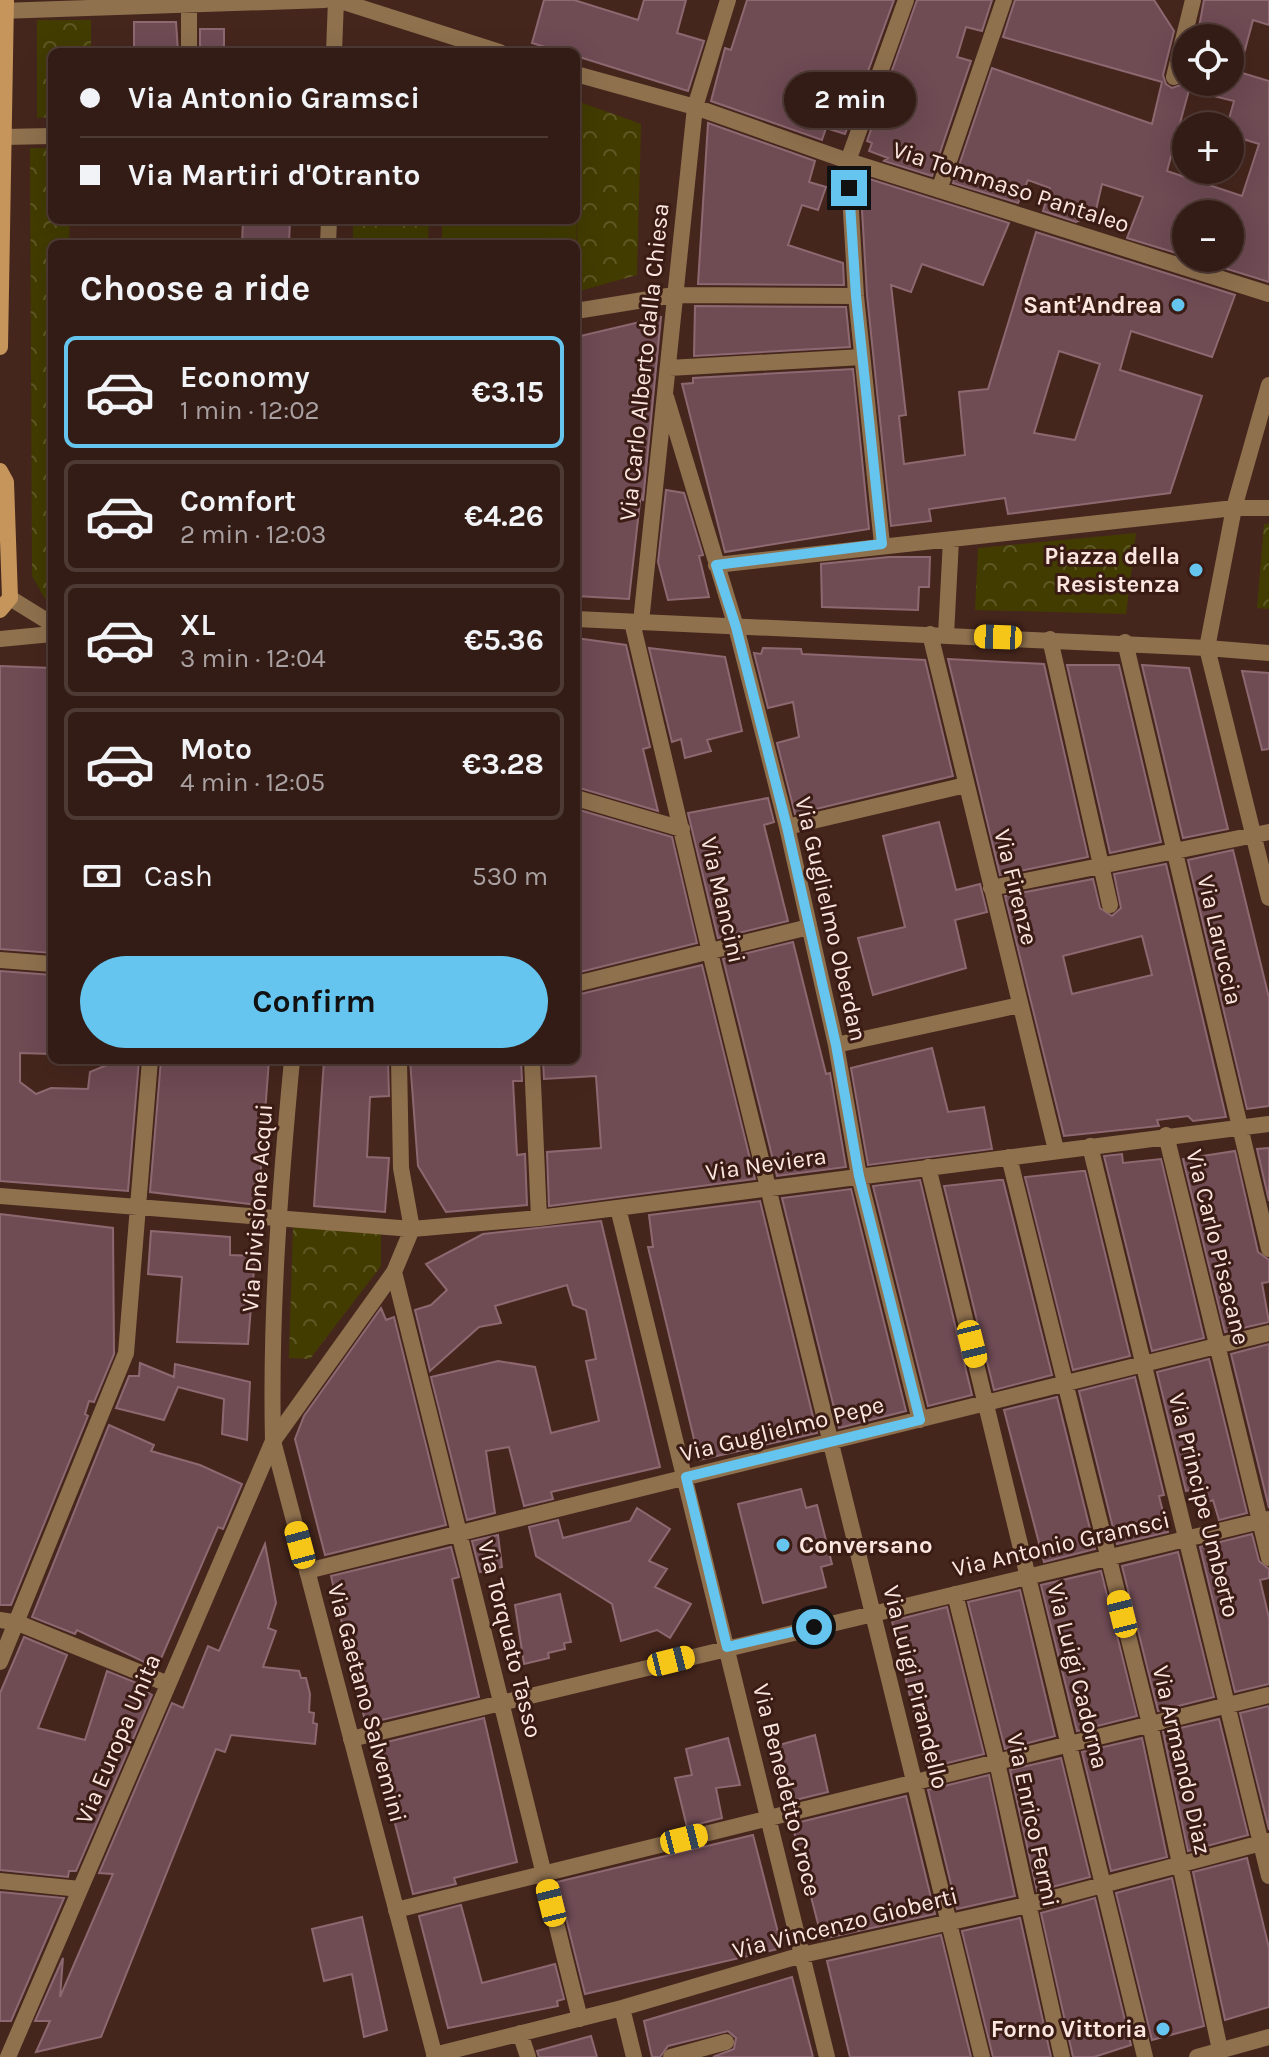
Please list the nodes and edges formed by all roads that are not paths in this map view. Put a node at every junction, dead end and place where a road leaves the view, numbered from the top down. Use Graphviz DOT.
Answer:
graph roads {
  1 [pos="325,0"];
  2 [pos="336,0"];
  3 [pos="728,0"];
  4 [pos="906,0"];
  5 [pos="1004,0"];
  6 [pos="1193,0"];
  7 [pos="248,2"];
  8 [pos="189,6"];
  9 [pos="4,7"];
  10 [pos="1187,24"];
  11 [pos="189,48"];
  12 [pos="334,48"];
  13 [pos="487,48"];
  14 [pos="580,75"];
  15 [pos="695,107"];
  16 [pos="48,137"];
  17 [pos="2,148"];
  18 [pos="848,161"];
  19 [pos="939,190"];
  20 [pos="1269,294"];
  21 [pos="674,295"];
  22 [pos="856,296"];
  23 [pos="580,310"];
  24 [pos="0,347"];
  25 [pos="862,357"];
  26 [pos="669,368"];
  27 [pos="1269,385"];
  28 [pos="666,397"];
  29 [pos="0,471"];
  30 [pos="1234,508"];
  31 [pos="1269,508"];
  32 [pos="951,540"];
  33 [pos="882,544"];
  34 [pos="716,565"];
  35 [pos="5,604"];
  36 [pos="580,619"];
  37 [pos="48,622"];
  38 [pos="636,622"];
  39 [pos="736,627"];
  40 [pos="48,634"];
  41 [pos="938,635"];
  42 [pos="0,639"];
  43 [pos="1050,639"];
  44 [pos="1125,642"];
  45 [pos="1207,648"];
  46 [pos="1269,653"];
  47 [pos="966,785"];
  48 [pos="580,799"];
  49 [pos="787,827"];
  50 [pos="682,829"];
  51 [pos="1261,832"];
  52 [pos="1175,849"];
  53 [pos="1101,867"];
  54 [pos="991,888"];
  55 [pos="1269,898"];
  56 [pos="1110,905"];
  57 [pos="809,927"];
  58 [pos="710,952"];
  59 [pos="0,960"];
  60 [pos="48,964"];
  61 [pos="580,983"];
  62 [pos="1020,1005"];
  63 [pos="836,1045"];
  64 [pos="150,1064"];
  65 [pos="292,1064"];
  66 [pos="399,1064"];
  67 [pos="532,1064"];
  68 [pos="1269,1124"];
  69 [pos="1239,1126"];
  70 [pos="1166,1135"];
  71 [pos="1090,1146"];
  72 [pos="1056,1150"];
  73 [pos="1009,1157"];
  74 [pos="928,1167"];
  75 [pos="859,1176"];
  76 [pos="768,1189"];
  77 [pos="0,1196"];
  78 [pos="138,1206"];
  79 [pos="618,1208"];
  80 [pos="278,1217"];
  81 [pos="539,1218"];
  82 [pos="412,1229"];
  83 [pos="1269,1249"];
  84 [pos="394,1272"];
  85 [pos="1269,1333"];
  86 [pos="1218,1346"];
  87 [pos="271,1359"];
  88 [pos="1144,1364"];
  89 [pos="1065,1384"];
  90 [pos="986,1403"];
  91 [pos="920,1420"];
  92 [pos="273,1441"];
  93 [pos="831,1441"];
  94 [pos="686,1477"];
  95 [pos="1264,1521"];
  96 [pos="459,1533"];
  97 [pos="1187,1539"];
  98 [pos="1269,1558"];
  99 [pos="1109,1559"];
  100 [pos="307,1571"];
  101 [pos="1029,1577"];
  102 [pos="955,1594"];
  103 [pos="872,1613"];
  104 [pos="0,1620"];
  105 [pos="18,1623"];
  106 [pos="727,1647"];
  107 [pos="0,1662"];
  108 [pos="168,1684"];
  109 [pos="1269,1695"];
  110 [pos="501,1702"];
  111 [pos="1229,1705"];
  112 [pos="1150,1724"];
  113 [pos="351,1739"];
  114 [pos="1071,1744"];
  115 [pos="997,1762"];
  116 [pos="915,1782"];
  117 [pos="768,1818"];
  118 [pos="1265,1842"];
  119 [pos="1182,1862"];
  120 [pos="543,1874"];
  121 [pos="1269,1876"];
  122 [pos="0,1881"];
  123 [pos="1104,1882"];
  124 [pos="80,1889"];
  125 [pos="1027,1905"];
  126 [pos="396,1910"];
  127 [pos="948,1921"];
  128 [pos="802,1955"];
  129 [pos="622,2008"];
  130 [pos="580,2019"];
  131 [pos="520,2033"];
  132 [pos="1269,2037"];
  133 [pos="726,2042"];
  134 [pos="1220,2050"];
  135 [pos="434,2056"];
  136 [pos="8,2057"];
  137 [pos="528,2057"];
  138 [pos="634,2057"];
  139 [pos="671,2057"];
  140 [pos="827,2057"];
  141 [pos="982,2057"];
  142 [pos="1062,2057"];
  143 [pos="1145,2057"];
  144 [pos="1197,2057"];
  1 -- 7 [label="street"];
  2 -- 12 [label="street"];
  2 -- 13 [label="street"];
  3 -- 15 [label="street, Via Carlo Alberto dalla Chiesa"];
  4 -- 18 [label="street"];
  5 -- 19 [label="street"];
  6 -- 10 [label="street"];
  7 -- 8 [label="street"];
  8 -- 9 [label="street"];
  8 -- 11 [label="street"];
  9 -- 17 [label="main road"];
  14 -- 15 [label="street, Via Tommaso Pantaleo"];
  15 -- 18 [label="street, Via Tommaso Pantaleo"];
  15 -- 21 [label="street, Via Carlo Alberto dalla Chiesa"];
  16 -- 17 [label="street"];
  17 -- 24 [label="main road"];
  18 -- 19 [label="street, Via Tommaso Pantaleo"];
  18 -- 22 [label="street"];
  19 -- 20 [label="street, Via Tommaso Pantaleo"];
  21 -- 22 [label="street"];
  21 -- 23 [label="street"];
  21 -- 26 [label="street, Via Carlo Alberto dalla Chiesa"];
  22 -- 25 [label="street"];
  25 -- 26 [label="street"];
  25 -- 33 [label="street"];
  26 -- 28 [label="street, Via Carlo Alberto dalla Chiesa"];
  27 -- 30 [label="street"];
  28 -- 34 [label="street, Via Guglielmo Oberdan"];
  28 -- 38 [label="street, Via Carlo Alberto dalla Chiesa"];
  29 -- 35 [label="main road"];
  30 -- 31 [label="street"];
  30 -- 32 [label="street"];
  30 -- 45 [label="street"];
  32 -- 33 [label="street"];
  32 -- 41 [label="street, Via Firenze"];
  33 -- 34 [label="street"];
  34 -- 39 [label="street, Via Guglielmo Oberdan"];
  35 -- 37 [label="street"];
  36 -- 38 [label="street"];
  38 -- 39 [label="street"];
  38 -- 50 [label="street, Via Mancini"];
  39 -- 41 [label="street"];
  39 -- 49 [label="street, Via Guglielmo Oberdan"];
  40 -- 42 [label="street"];
  41 -- 43 [label="street"];
  41 -- 47 [label="street, Via Firenze"];
  43 -- 44 [label="street"];
  43 -- 53 [label="street"];
  44 -- 45 [label="street"];
  44 -- 52 [label="street, Via Laruccia"];
  45 -- 46 [label="street"];
  45 -- 51 [label="street"];
  47 -- 49 [label="street"];
  47 -- 54 [label="street, Via Firenze"];
  48 -- 50 [label="street"];
  49 -- 57 [label="street, Via Guglielmo Oberdan"];
  50 -- 58 [label="street, Via Mancini"];
  51 -- 52 [label="street"];
  51 -- 55 [label="street"];
  52 -- 53 [label="street"];
  52 -- 69 [label="street, Via Laruccia"];
  53 -- 54 [label="street"];
  53 -- 56 [label="street"];
  54 -- 62 [label="street, Via Firenze"];
  57 -- 58 [label="street"];
  57 -- 63 [label="street, Via Guglielmo Oberdan"];
  58 -- 61 [label="street"];
  58 -- 76 [label="street, Via Mancini"];
  59 -- 60 [label="street"];
  62 -- 63 [label="street"];
  62 -- 72 [label="street, Via Firenze"];
  63 -- 75 [label="street, Via Guglielmo Oberdan"];
  64 -- 78 [label="street"];
  65 -- 80 [label="street, Via Divisione Acqui"];
  66 -- 82 [label="street"];
  67 -- 81 [label="street"];
  68 -- 69 [label="street, Via Neviera"];
  69 -- 70 [label="street, Via Neviera"];
  69 -- 83 [label="street, Via Laruccia"];
  70 -- 71 [label="street, Via Neviera"];
  70 -- 86 [label="street, Via Carlo Pisacane"];
  71 -- 72 [label="street, Via Neviera"];
  71 -- 88 [label="street, Via Principe Umberto"];
  72 -- 73 [label="street, Via Neviera"];
  73 -- 74 [label="street, Via Neviera"];
  73 -- 89 [label="street, Via Armando Diaz"];
  74 -- 75 [label="street, Via Neviera"];
  74 -- 90 [label="street, Via Luigi Cadorna"];
  75 -- 76 [label="street, Via Neviera"];
  75 -- 91 [label="street"];
  76 -- 79 [label="street, Via Neviera"];
  76 -- 93 [label="street, Via Luigi Pirandello"];
  77 -- 78 [label="street, Via Neviera"];
  78 -- 80 [label="street, Via Neviera"];
  78 -- 105 [label="street"];
  79 -- 81 [label="street, Via Neviera"];
  79 -- 94 [label="street, Via Benedetto Croce"];
  80 -- 82 [label="street, Via Neviera"];
  80 -- 87 [label="street, Via Divisione Acqui"];
  81 -- 82 [label="street, Via Neviera"];
  82 -- 84 [label="street"];
  84 -- 92 [label="street"];
  84 -- 96 [label="street, Via Torquato Tasso"];
  85 -- 86 [label="street, Via Guglielmo Pepe"];
  86 -- 88 [label="street, Via Guglielmo Pepe"];
  86 -- 95 [label="street, Via Carlo Pisacane"];
  87 -- 92 [label="street, Via Gaetano Salvemini"];
  88 -- 89 [label="street, Via Guglielmo Pepe"];
  88 -- 97 [label="street, Via Principe Umberto"];
  89 -- 90 [label="street, Via Guglielmo Pepe"];
  89 -- 99 [label="street, Via Armando Diaz"];
  90 -- 91 [label="street, Via Guglielmo Pepe"];
  90 -- 101 [label="street, Via Luigi Cadorna"];
  91 -- 93 [label="street, Via Guglielmo Pepe"];
  92 -- 100 [label="street, Via Gaetano Salvemini"];
  92 -- 108 [label="street, Via Europa Unita"];
  93 -- 94 [label="street, Via Guglielmo Pepe"];
  93 -- 103 [label="street, Via Luigi Pirandello"];
  94 -- 96 [label="street, Via Guglielmo Pepe"];
  94 -- 106 [label="street, Via Benedetto Croce"];
  95 -- 97 [label="street, Via Antonio Gramsci"];
  95 -- 98 [label="street, Via Carlo Pisacane"];
  96 -- 100 [label="street, Via Guglielmo Pepe"];
  96 -- 110 [label="street, Via Torquato Tasso"];
  97 -- 99 [label="street, Via Antonio Gramsci"];
  97 -- 111 [label="street, Via Principe Umberto"];
  99 -- 101 [label="street, Via Antonio Gramsci"];
  99 -- 112 [label="street, Via Armando Diaz"];
  100 -- 113 [label="street, Via Gaetano Salvemini"];
  101 -- 102 [label="street, Via Antonio Gramsci"];
  101 -- 114 [label="street, Via Luigi Cadorna"];
  102 -- 103 [label="street, Via Antonio Gramsci"];
  102 -- 115 [label="street, Via Enrico Fermi"];
  103 -- 106 [label="street, Via Antonio Gramsci"];
  103 -- 116 [label="street, Via Luigi Pirandello"];
  104 -- 105 [label="street"];
  105 -- 107 [label="street"];
  105 -- 108 [label="street"];
  106 -- 110 [label="street, Via Antonio Gramsci"];
  106 -- 117 [label="street, Via Benedetto Croce"];
  108 -- 124 [label="street, Via Europa Unita"];
  109 -- 111 [label="street"];
  110 -- 113 [label="street, Via Antonio Gramsci"];
  110 -- 120 [label="street, Via Torquato Tasso"];
  111 -- 112 [label="street"];
  111 -- 118 [label="street, Via Principe Umberto"];
  112 -- 114 [label="street"];
  112 -- 119 [label="street, Via Armando Diaz"];
  113 -- 126 [label="street, Via Gaetano Salvemini"];
  114 -- 115 [label="street"];
  114 -- 123 [label="street, Via Luigi Cadorna"];
  115 -- 116 [label="street"];
  115 -- 125 [label="street, Via Enrico Fermi"];
  116 -- 117 [label="street"];
  116 -- 127 [label="street, Via Luigi Pirandello"];
  117 -- 120 [label="street"];
  117 -- 128 [label="street, Via Benedetto Croce"];
  118 -- 119 [label="street, Via Vincenzo Gioberti"];
  118 -- 121 [label="street, Via Principe Umberto"];
  119 -- 123 [label="street, Via Vincenzo Gioberti"];
  119 -- 134 [label="street, Via Armando Diaz"];
  120 -- 126 [label="street"];
  120 -- 130 [label="street, Via Torquato Tasso"];
  122 -- 124 [label="street"];
  123 -- 125 [label="street, Via Vincenzo Gioberti"];
  123 -- 143 [label="street, Via Luigi Cadorna"];
  124 -- 136 [label="street, Via Europa Unita"];
  125 -- 127 [label="street, Via Vincenzo Gioberti"];
  125 -- 142 [label="street, Via Enrico Fermi"];
  126 -- 135 [label="street, Via Gaetano Salvemini"];
  127 -- 128 [label="street, Via Vincenzo Gioberti"];
  127 -- 141 [label="street, Via Luigi Pirandello"];
  128 -- 129 [label="street, Via Vincenzo Gioberti"];
  128 -- 140 [label="street, Via Benedetto Croce"];
  129 -- 130 [label="street, Via Vincenzo Gioberti"];
  129 -- 138 [label="street"];
  130 -- 131 [label="street, Via Vincenzo Gioberti"];
  131 -- 135 [label="street, Via Vincenzo Gioberti"];
  131 -- 137 [label="street"];
  132 -- 134 [label="street"];
  133 -- 139 [label="street"];
  134 -- 144 [label="street"];
}
